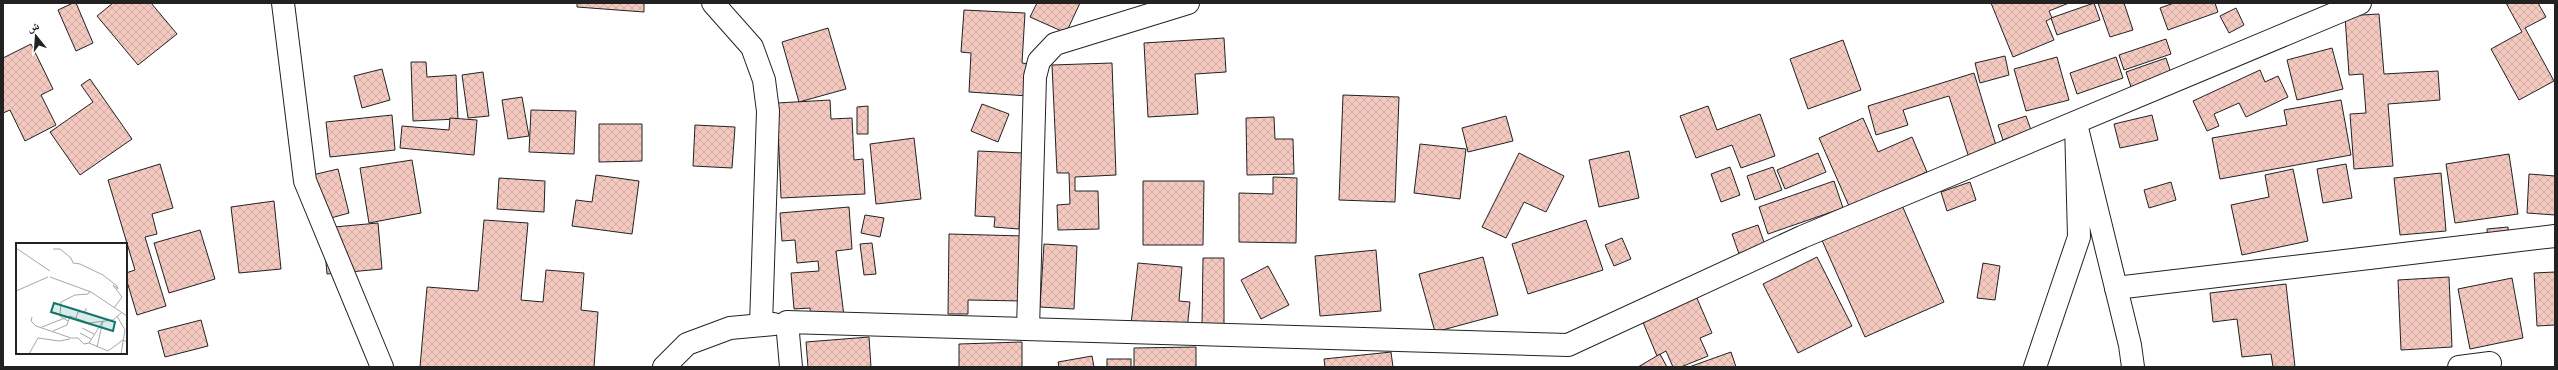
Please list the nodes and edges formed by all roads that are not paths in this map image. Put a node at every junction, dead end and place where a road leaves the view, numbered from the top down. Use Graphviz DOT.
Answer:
graph roads {
  1 [pos="283,3"];
  2 [pos="713,3"];
  3 [pos="1188,3"];
  4 [pos="2360,3"];
  5 [pos="2076,124"];
  6 [pos="2555,236"];
  7 [pos="2116,288"];
  8 [pos="787,322"];
  9 [pos="761,325"];
  10 [pos="1028,329"];
  11 [pos="2490,363"];
  12 [pos="382,367"];
  13 [pos="664,367"];
  14 [pos="791,367"];
  15 [pos="2035,367"];
  16 [pos="2133,367"];
  17 [pos="2459,367"];
  1 -- 12 [label="street"];
  2 -- 9 [label="street"];
  3 -- 10 [label="street"];
  4 -- 5 [label="street"];
  5 -- 7 [label="street"];
  5 -- 10 [label="street"];
  5 -- 15 [label="street"];
  6 -- 7 [label="street"];
  7 -- 16 [label="street"];
  8 -- 9 [label="street"];
  8 -- 10 [label="street"];
  8 -- 14 [label="street"];
  9 -- 13 [label="street"];
  11 -- 17 [label="street"];
}
